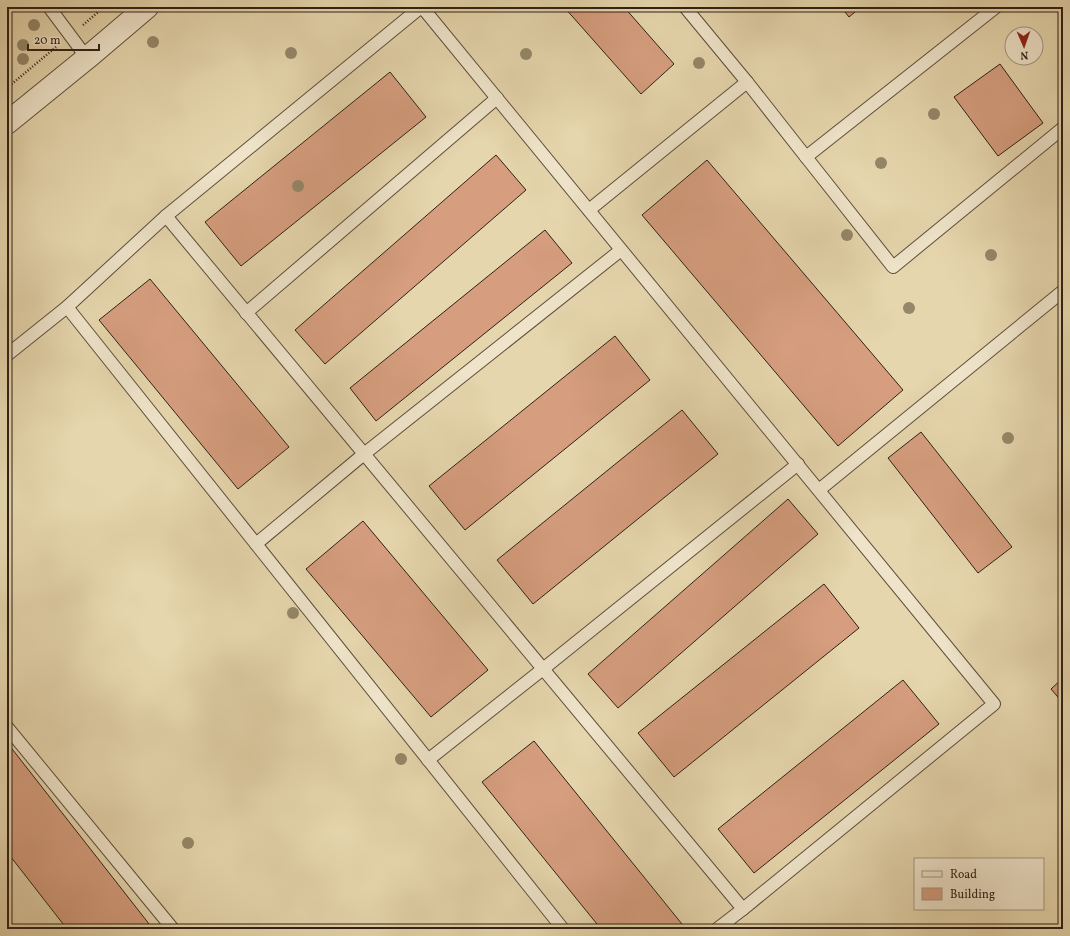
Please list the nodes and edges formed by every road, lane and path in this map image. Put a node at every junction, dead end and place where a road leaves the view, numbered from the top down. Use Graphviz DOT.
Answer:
graph roads {
  1 [pos="48,7"];
  2 [pos="146,7"];
  3 [pos="421,7"];
  4 [pos="685,7"];
  5 [pos="996,7"];
  6 [pos="982,11"];
  7 [pos="87,58"];
  8 [pos="748,82"];
  9 [pos="497,98"];
  10 [pos="7,123"];
  11 [pos="1063,128"];
  12 [pos="806,157"];
  13 [pos="589,210"];
  14 [pos="166,216"];
  15 [pos="621,250"];
  16 [pos="1063,290"];
  17 [pos="67,307"];
  18 [pos="246,313"];
  19 [pos="7,355"];
  20 [pos="364,454"];
  21 [pos="798,464"];
  22 [pos="818,490"];
  23 [pos="256,544"];
  24 [pos="543,669"];
  25 [pos="7,726"];
  26 [pos="428,760"];
  27 [pos="743,909"];
  28 [pos="173,929"];
  29 [pos="563,929"];
  30 [pos="716,929"];
  1 -- 7 [label="lane"];
  2 -- 7 [label="street"];
  3 -- 9 [label="lane"];
  3 -- 14 [label="lane"];
  4 -- 8 [label="lane"];
  5 -- 6 [label="lane"];
  6 -- 12 [label="lane"];
  7 -- 10 [label="street"];
  8 -- 12 [label="lane"];
  8 -- 13 [label="lane"];
  9 -- 13 [label="lane"];
  9 -- 18 [label="lane"];
  11 -- 12 [label="lane"];
  13 -- 15 [label="lane"];
  14 -- 17 [label="lane"];
  14 -- 18 [label="lane"];
  15 -- 20 [label="lane"];
  15 -- 21 [label="lane"];
  16 -- 22 [label="lane"];
  17 -- 19 [label="lane"];
  17 -- 23 [label="lane"];
  18 -- 20 [label="lane"];
  20 -- 23 [label="lane"];
  20 -- 24 [label="lane"];
  21 -- 22 [label="lane"];
  21 -- 24 [label="lane"];
  22 -- 27 [label="lane"];
  23 -- 26 [label="lane"];
  24 -- 26 [label="lane"];
  24 -- 27 [label="lane"];
  25 -- 28 [label="lane"];
  26 -- 29 [label="lane"];
  27 -- 30 [label="lane"];
}
